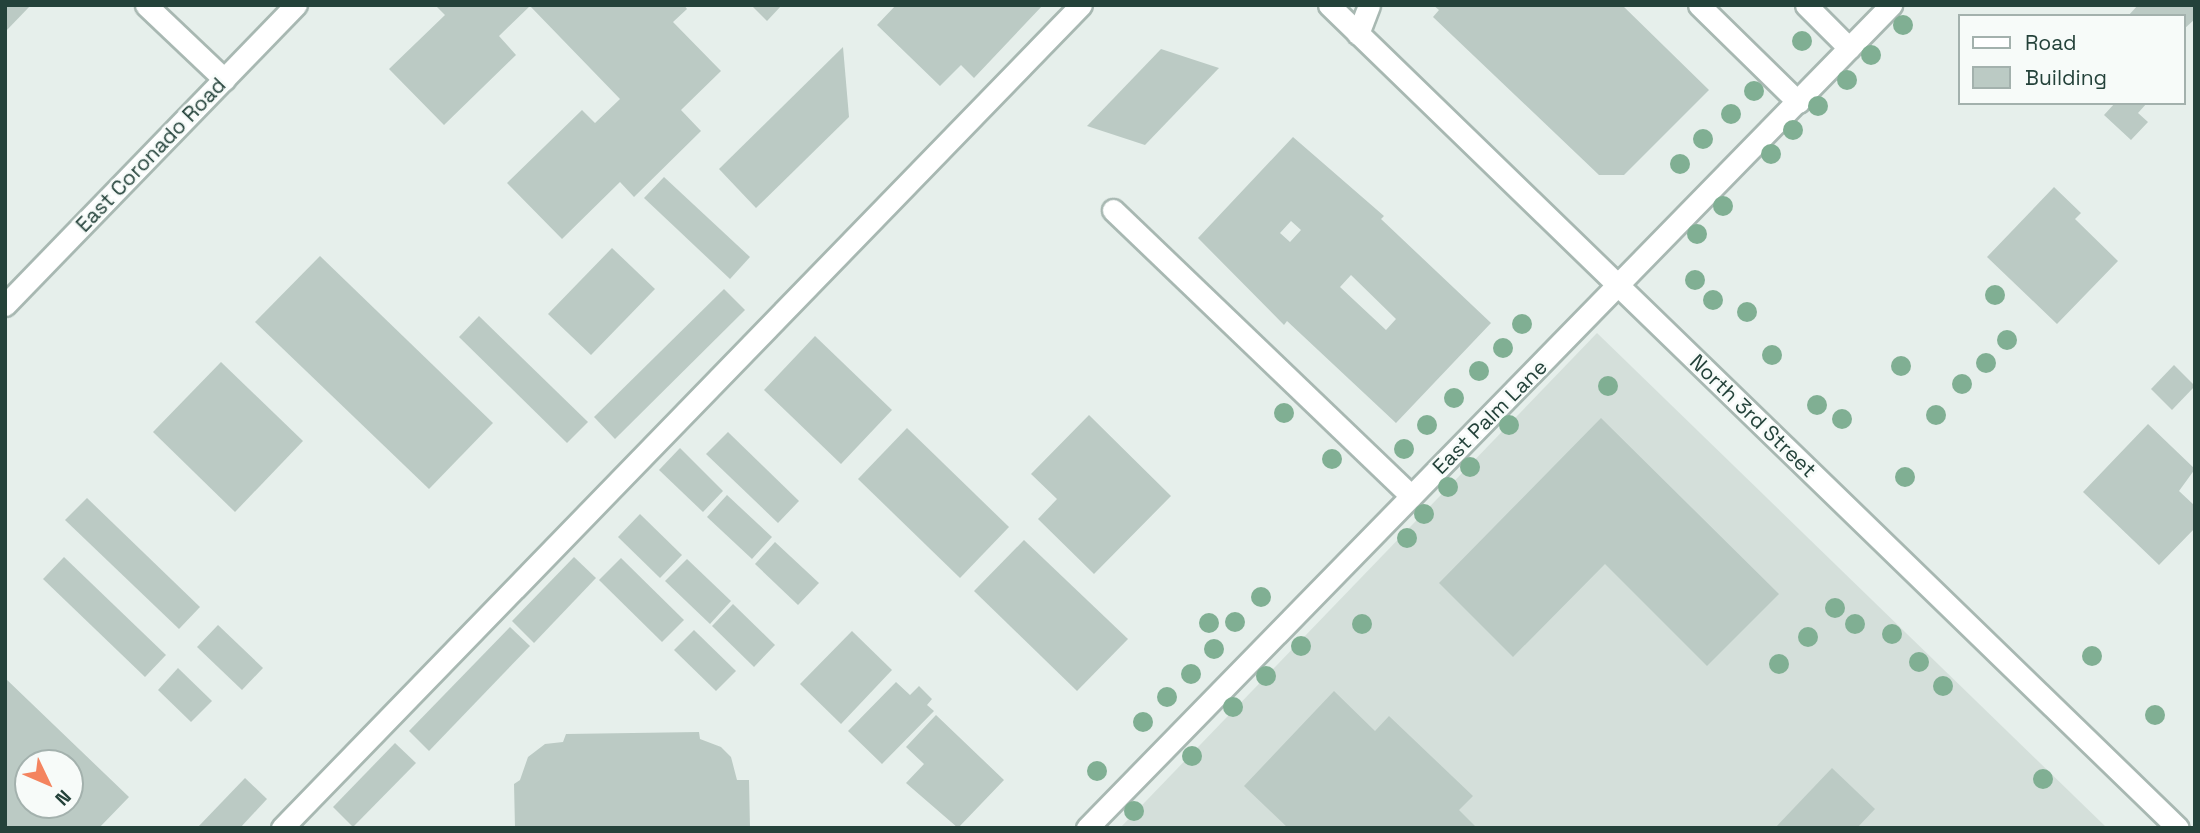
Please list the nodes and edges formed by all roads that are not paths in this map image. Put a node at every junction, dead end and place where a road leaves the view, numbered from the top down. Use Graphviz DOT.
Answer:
graph roads {
  1 [pos="146,5"];
  2 [pos="296,5"];
  3 [pos="1081,5"];
  4 [pos="1329,5"];
  5 [pos="1369,5"];
  6 [pos="1699,5"];
  7 [pos="1806,5"];
  8 [pos="1891,5"];
  9 [pos="1358,34"];
  10 [pos="1849,48"];
  11 [pos="224,79"];
  12 [pos="1798,102"];
  13 [pos="1113,211"];
  14 [pos="1617,285"];
  15 [pos="5,304"];
  16 [pos="1411,496"];
  17 [pos="282,828"];
  18 [pos="1087,828"];
  19 [pos="2178,828"];
  1 -- 11 [label="street"];
  2 -- 11 [label="street, East Coronado Road"];
  3 -- 17 [label="street"];
  4 -- 9 [label="street, North 3rd Street"];
  5 -- 9 [label="street"];
  6 -- 12 [label="street"];
  7 -- 10 [label="street"];
  8 -- 10 [label="street, East Palm Lane"];
  9 -- 14 [label="street, North 3rd Street"];
  10 -- 12 [label="street, East Palm Lane"];
  11 -- 15 [label="street, East Coronado Road"];
  12 -- 14 [label="street, East Palm Lane"];
  13 -- 16 [label="street"];
  14 -- 16 [label="street, East Palm Lane"];
  14 -- 19 [label="street, North 3rd Street"];
  16 -- 18 [label="street, East Palm Lane"];
}
